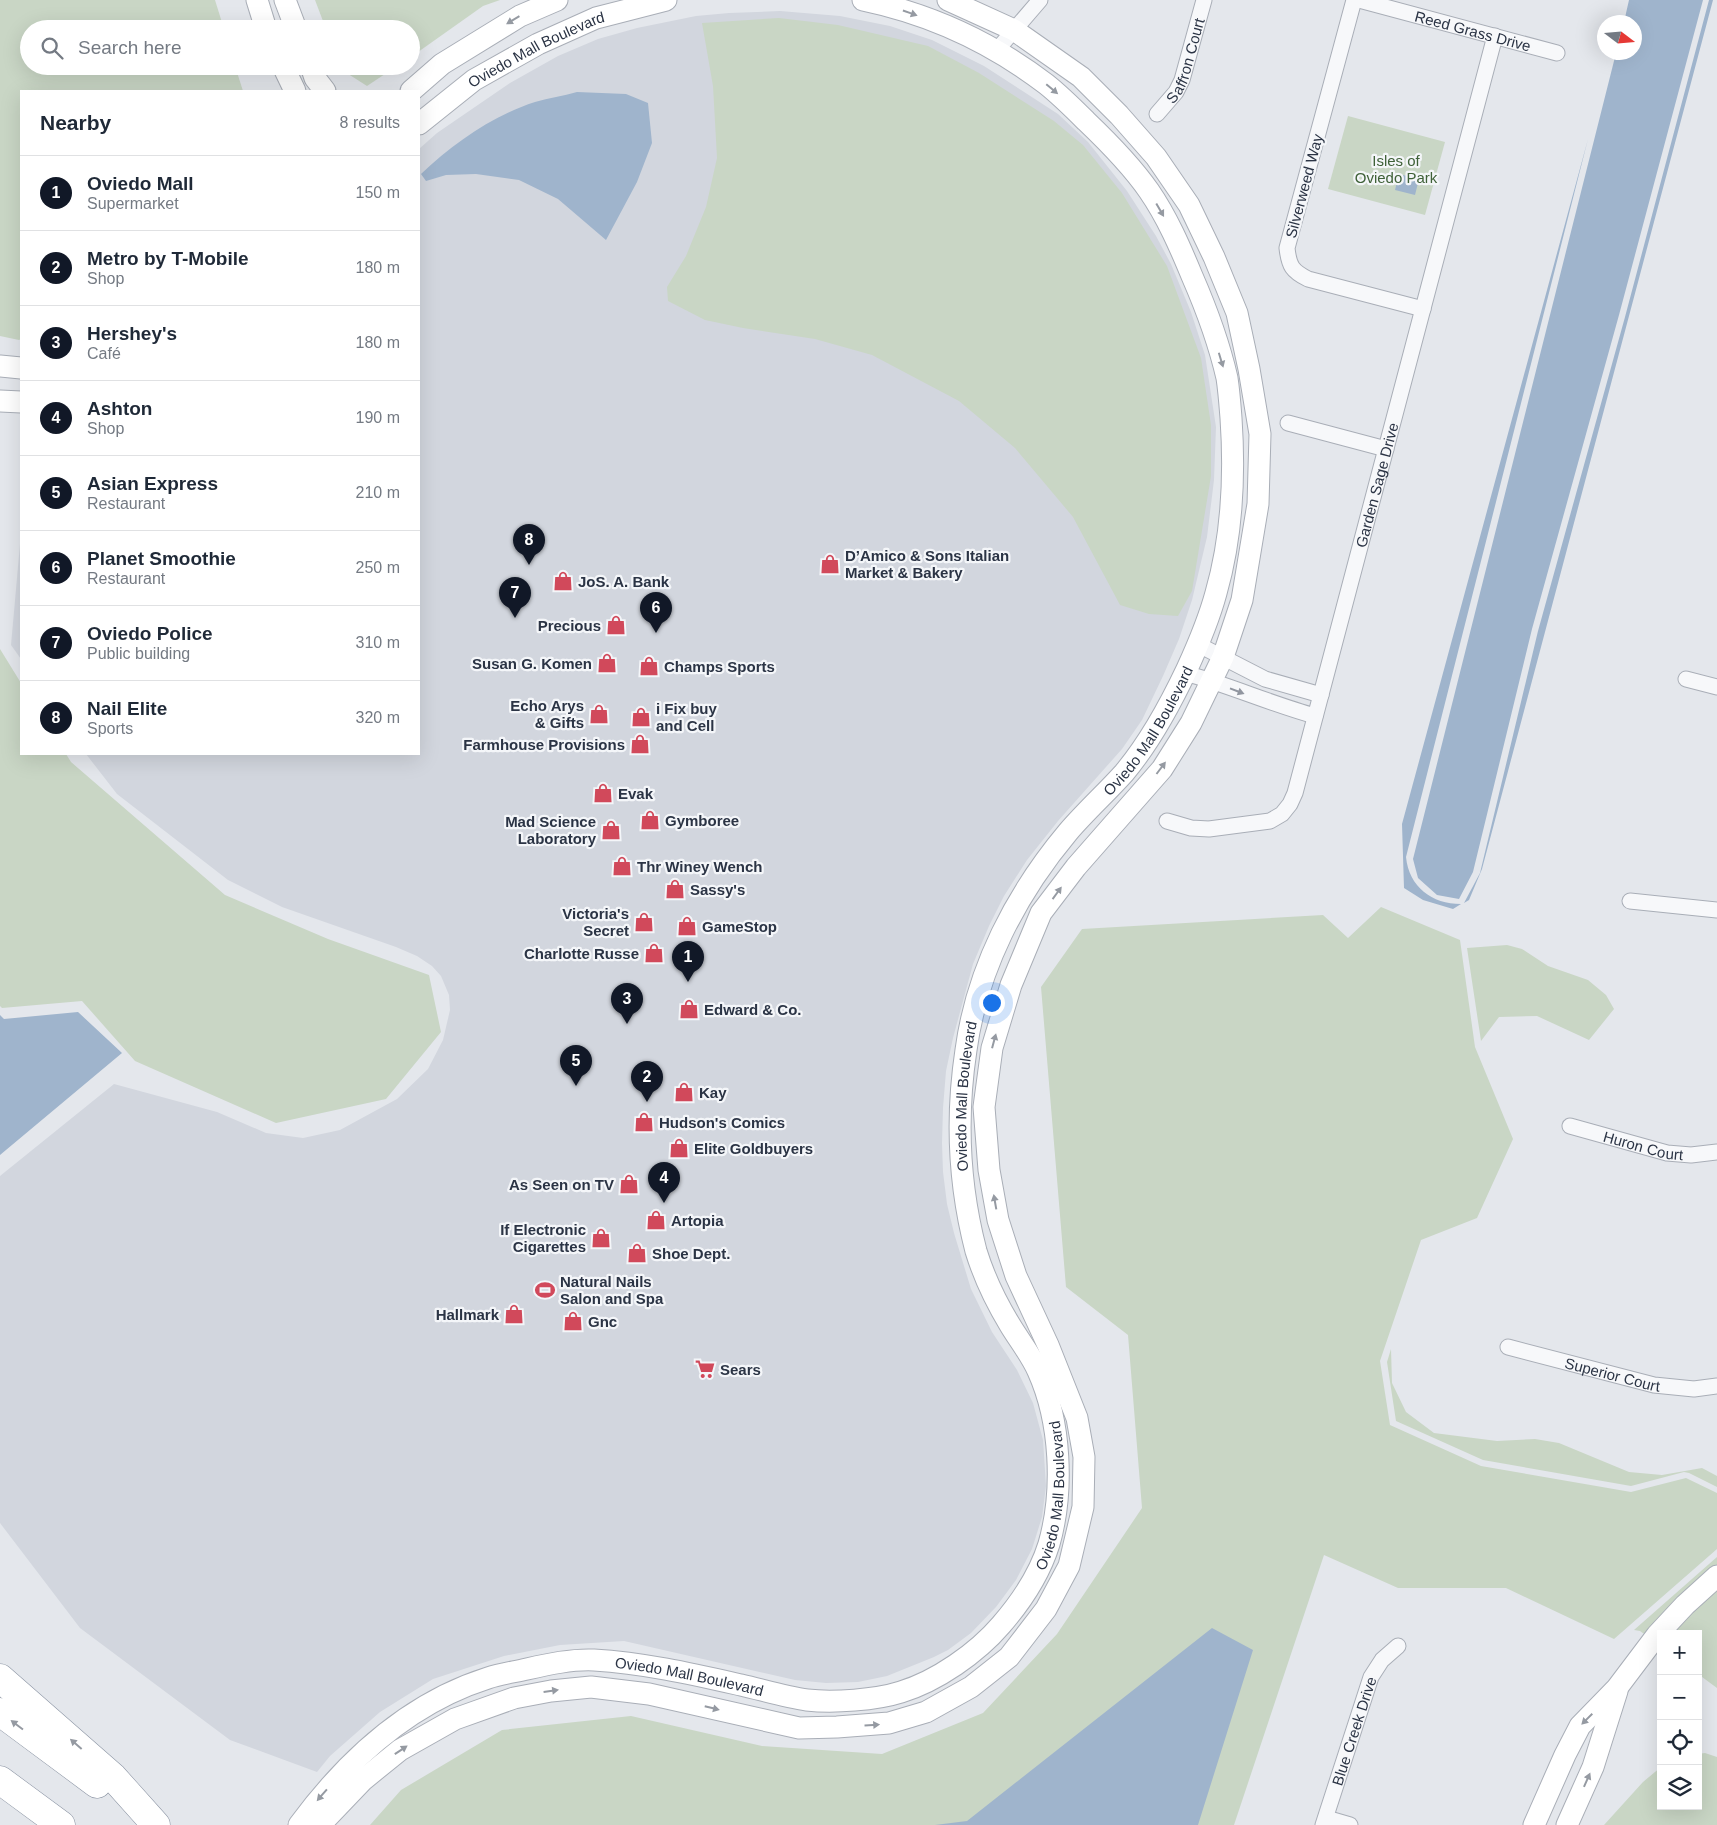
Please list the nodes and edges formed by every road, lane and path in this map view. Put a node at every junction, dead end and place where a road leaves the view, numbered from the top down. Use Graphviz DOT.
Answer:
graph roads {
  1 [pos="256,0"];
  2 [pos="285,0"];
  3 [pos="557,0"];
  4 [pos="666,0"];
  5 [pos="863,0"];
  6 [pos="948,0"];
  7 [pos="1040,0"];
  8 [pos="1204,0"];
  9 [pos="1354,0"];
  10 [pos="1359,0"];
  11 [pos="263,20"];
  12 [pos="293,20"];
  13 [pos="1014,30"];
  14 [pos="1495,36"];
  15 [pos="997,50"];
  16 [pos="1557,53"];
  17 [pos="287,75"];
  18 [pos="314,75"];
  19 [pos="295,90"];
  20 [pos="324,90"];
  21 [pos="412,90"];
  22 [pos="1157,114"];
  23 [pos="420,123"];
  24 [pos="1423,309"];
  25 [pos="0,366"];
  26 [pos="20,368"];
  27 [pos="0,401"];
  28 [pos="20,402"];
  29 [pos="1288,423"];
  30 [pos="1386,449"];
  31 [pos="1197,644"];
  32 [pos="1223,657"];
  33 [pos="1185,673"];
  34 [pos="1265,679"];
  35 [pos="1686,679"];
  36 [pos="1212,681"];
  37 [pos="1717,687"];
  38 [pos="1321,695"];
  39 [pos="1256,698"];
  40 [pos="1315,716"];
  41 [pos="1167,821"];
  42 [pos="1630,901"];
  43 [pos="1717,910"];
  44 [pos="1570,1126"];
  45 [pos="1717,1152"];
  46 [pos="1508,1347"];
  47 [pos="1717,1386"];
  48 [pos="1717,1576"];
  49 [pos="1398,1646"];
  50 [pos="0,1678"];
  51 [pos="1618,1688"];
  52 [pos="0,1712"];
  53 [pos="0,1780"];
  54 [pos="106,1781"];
  55 [pos="1324,1821"];
  56 [pos="61,1825"];
  57 [pos="155,1825"];
  58 [pos="299,1825"];
  59 [pos="320,1825"];
  60 [pos="1350,1825"];
  61 [pos="1534,1825"];
  62 [pos="1567,1825"];
  1 -- 11 [label="street"];
  2 -- 12 [label="street"];
  3 -- 21 [label="street, one-way"];
  4 -- 23 [label="street, Oviedo Mall Boulevard"];
  5 -- 15 [label="street, Oviedo Mall Boulevard, one-way"];
  6 -- 13 [label="street, Oviedo Mall Boulevard"];
  7 -- 13 [label="street"];
  8 -- 22 [label="street, Saffron Court"];
  9 -- 24 [label="street, Silverweed Way"];
  10 -- 14 [label="street, Reed Grass Drive"];
  13 -- 15 [label="street"];
  13 -- 32 [label="street, Oviedo Mall Boulevard"];
  14 -- 16 [label="street, Reed Grass Drive"];
  14 -- 24 [label="street, Garden Sage Drive"];
  15 -- 31 [label="street, Oviedo Mall Boulevard, one-way"];
  17 -- 19 [label="street"];
  18 -- 20 [label="street"];
  24 -- 30 [label="street, Garden Sage Drive"];
  25 -- 26 [label="street"];
  27 -- 28 [label="street"];
  29 -- 30 [label="street"];
  30 -- 38 [label="street, Garden Sage Drive"];
  31 -- 32 [label="street"];
  31 -- 33 [label="street, Oviedo Mall Boulevard"];
  32 -- 34 [label="street"];
  32 -- 36 [label="street, Oviedo Mall Boulevard"];
  33 -- 36 [label="street"];
  33 -- 58 [label="street, Oviedo Mall Boulevard, one-way"];
  34 -- 38 [label="street"];
  34 -- 39 [label="street"];
  35 -- 37 [label="street"];
  36 -- 39 [label="street, one-way"];
  59 -- 36 [label="street, Oviedo Mall Boulevard, one-way"];
  38 -- 40 [label="street, Garden Sage Drive"];
  39 -- 40 [label="street"];
  40 -- 41 [label="street, Garden Sage Drive"];
  42 -- 43 [label="street"];
  44 -- 45 [label="street, Huron Court"];
  46 -- 47 [label="street, Superior Court"];
  48 -- 51 [label="street"];
  49 -- 55 [label="street, Blue Creek Drive"];
  54 -- 50 [label="highway, one-way"];
  51 -- 61 [label="street, one-way"];
  62 -- 51 [label="street, one-way"];
  54 -- 52 [label="highway, one-way"];
  53 -- 56 [label="highway"];
  54 -- 57 [label="highway"];
  55 -- 60 [label="street"];
}
